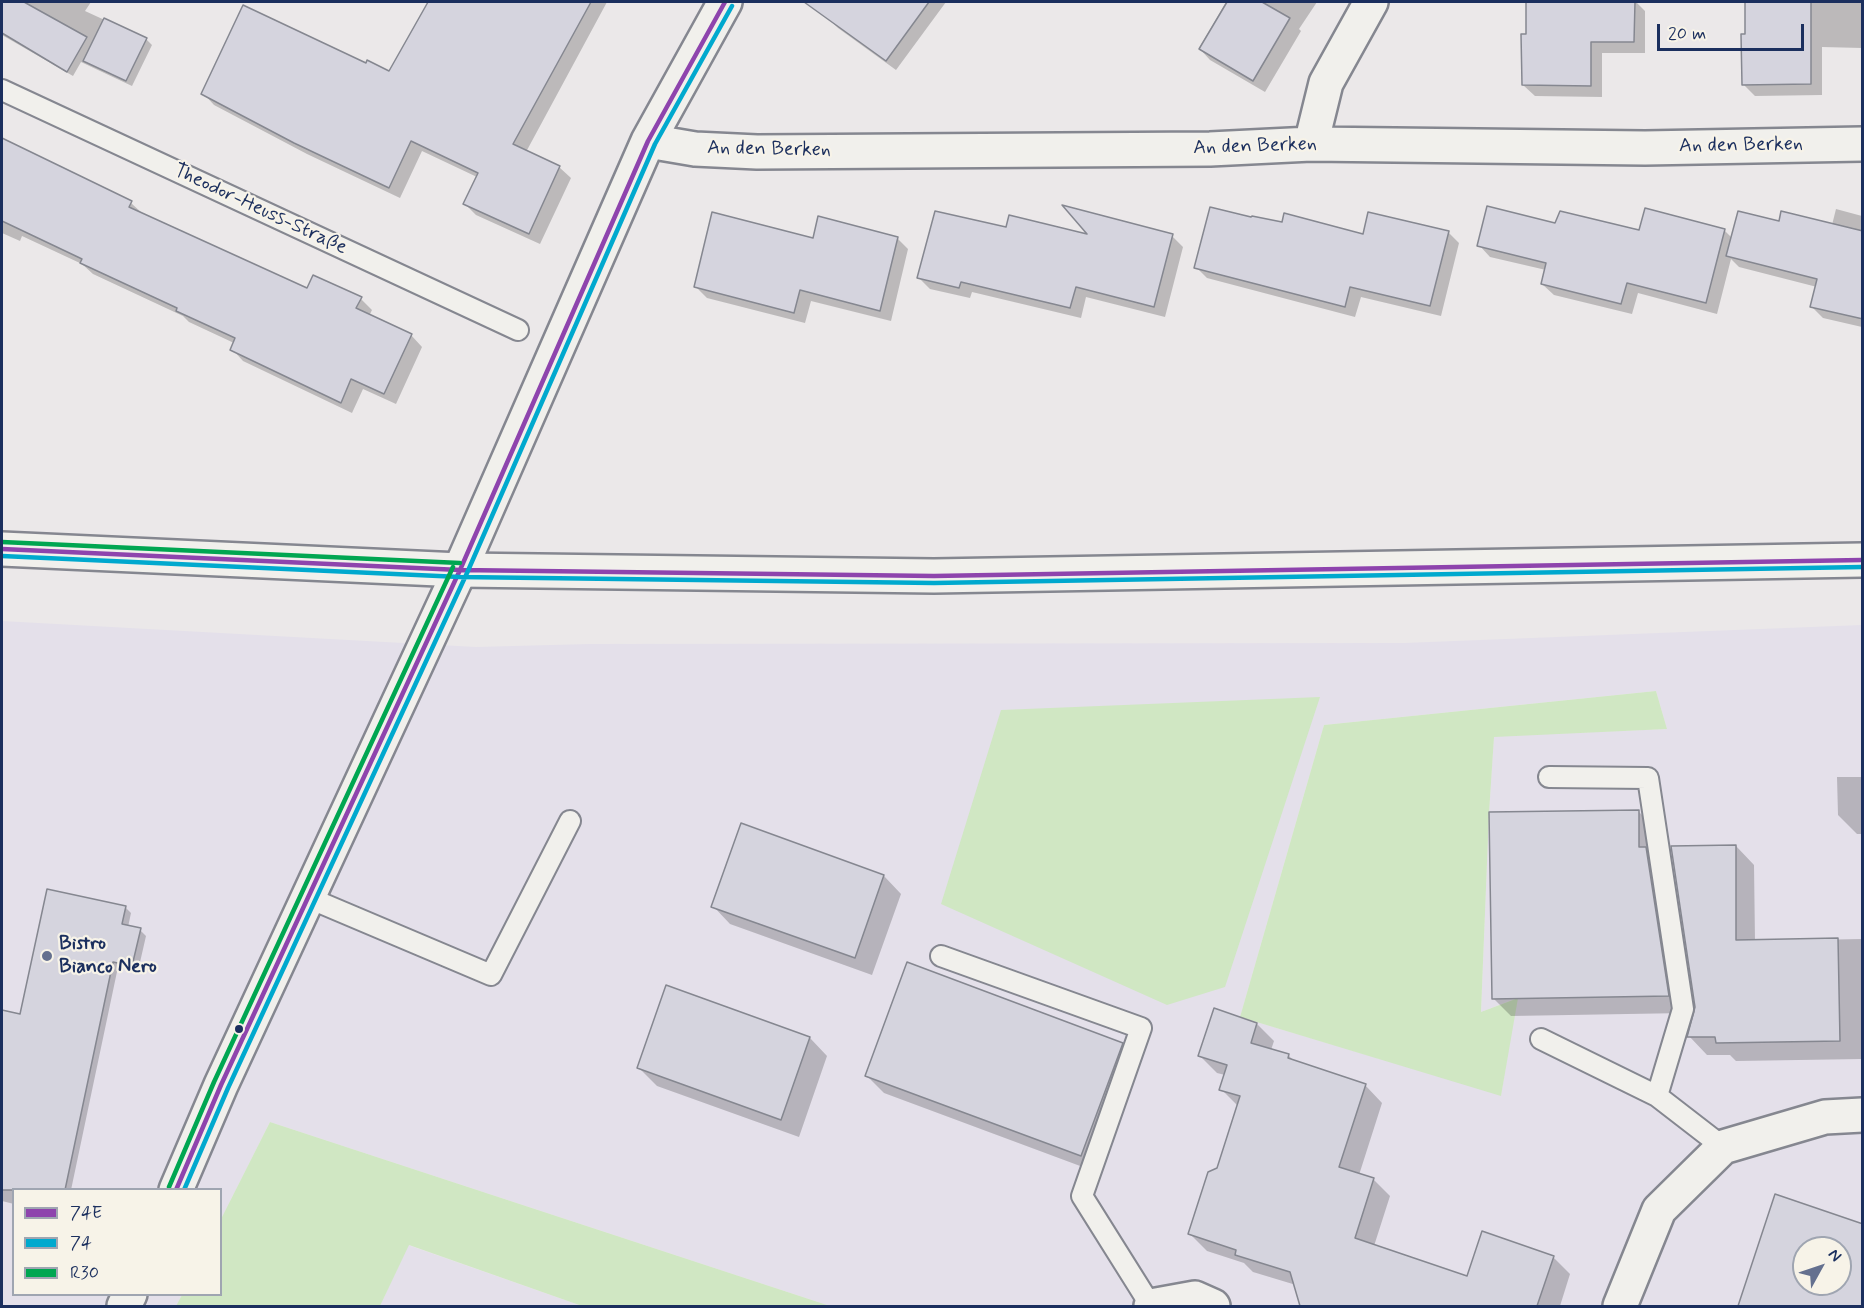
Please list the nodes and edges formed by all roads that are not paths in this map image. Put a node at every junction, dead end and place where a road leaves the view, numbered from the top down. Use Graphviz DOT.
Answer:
graph roads {
  1 [pos="725,2"];
  2 [pos="1371,2"];
  3 [pos="2,90"];
  4 [pos="648,141"];
  5 [pos="1311,144"];
  6 [pos="1863,144"];
  7 [pos="518,330"];
  8 [pos="2,549"];
  9 [pos="1863,560"];
  10 [pos="460,570"];
  11 [pos="1550,777"];
  12 [pos="570,821"];
  13 [pos="309,898"];
  14 [pos="941,956"];
  15 [pos="1541,1040"];
  16 [pos="1658,1096"];
  17 [pos="1863,1115"];
  18 [pos="1723,1147"];
  19 [pos="177,1188"];
  20 [pos="1151,1306"];
  21 [pos="1213,1306"];
  22 [pos="1620,1306"];
  1 -- 4 [label="street"];
  2 -- 5 [label="street"];
  3 -- 7 [label="lane, Theodor-Heuss-Straße"];
  4 -- 5 [label="street, An den Berken"];
  4 -- 10 [label="street"];
  5 -- 6 [label="street, An den Berken"];
  8 -- 10 [label="street"];
  9 -- 10 [label="street"];
  10 -- 13 [label="street"];
  11 -- 16 [label="lane"];
  12 -- 13 [label="lane"];
  13 -- 19 [label="street"];
  14 -- 20 [label="lane"];
  15 -- 16 [label="lane"];
  16 -- 18 [label="lane"];
  17 -- 18 [label="street"];
  18 -- 22 [label="street"];
  20 -- 21 [label="street"];
}
